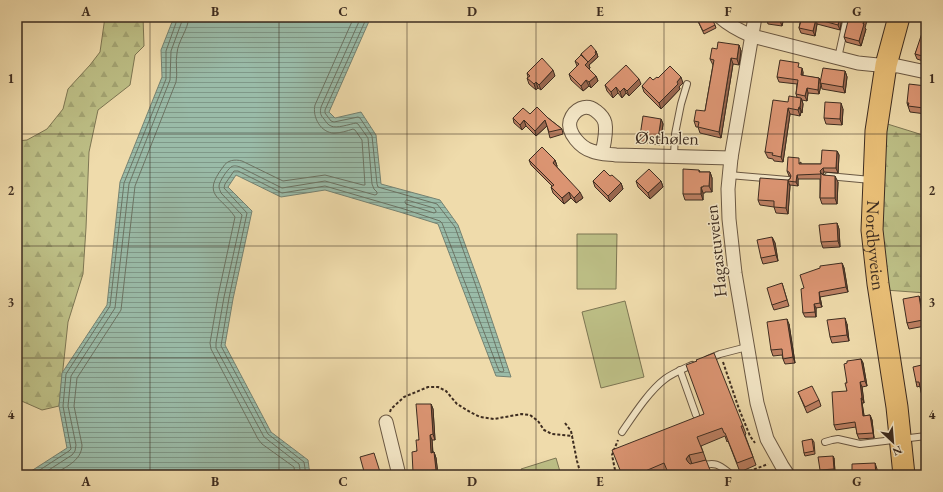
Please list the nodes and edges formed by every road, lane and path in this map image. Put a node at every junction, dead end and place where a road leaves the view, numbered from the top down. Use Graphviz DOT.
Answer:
graph roads {
  1 [pos="720,17"];
  2 [pos="755,17"];
  3 [pos="848,17"];
  4 [pos="899,17"];
  5 [pos="752,36"];
  6 [pos="838,58"];
  7 [pos="886,65"];
  8 [pos="926,72"];
  9 [pos="687,84"];
  10 [pos="602,153"];
  11 [pos="674,156"];
  12 [pos="731,158"];
  13 [pos="729,175"];
  14 [pos="826,176"];
  15 [pos="788,180"];
  16 [pos="874,180"];
  17 [pos="747,347"];
  18 [pos="720,354"];
  19 [pos="680,370"];
  20 [pos="696,415"];
  21 [pos="386,422"];
  22 [pos="565,423"];
  23 [pos="622,432"];
  24 [pos="572,436"];
  25 [pos="926,436"];
  26 [pos="901,439"];
  27 [pos="825,442"];
  28 [pos="758,448"];
  29 [pos="769,463"];
  30 [pos="694,468"];
  31 [pos="400,475"];
  32 [pos="581,475"];
  33 [pos="616,475"];
  34 [pos="732,475"];
  35 [pos="739,475"];
  36 [pos="788,475"];
  37 [pos="904,475"];
  1 -- 5 [label="street"];
  2 -- 5 [label="street, Hagastuveien"];
  3 -- 6 [label="lane"];
  4 -- 7 [label="main road, Nordbyveien"];
  5 -- 6 [label="street"];
  5 -- 12 [label="street, Hagastuveien"];
  6 -- 7 [label="street"];
  7 -- 8 [label="street"];
  7 -- 16 [label="main road, Nordbyveien"];
  9 -- 11 [label="lane"];
  10 -- 11 [label="street, Østhølen"];
  11 -- 12 [label="street, Østhølen"];
  12 -- 13 [label="street, Hagastuveien"];
  13 -- 15 [label="lane"];
  13 -- 17 [label="street, Hagastuveien"];
  14 -- 16 [label="lane"];
  16 -- 26 [label="main road, Nordbyveien"];
  17 -- 18 [label="lane"];
  17 -- 36 [label="street, Hagastuveien"];
  18 -- 19 [label="lane"];
  18 -- 28 [label="path"];
  19 -- 20 [label="lane"];
  19 -- 23 [label="lane"];
  21 -- 24 [label="path"];
  21 -- 31 [label="street"];
  22 -- 24 [label="path"];
  23 -- 33 [label="path"];
  24 -- 32 [label="path"];
  25 -- 26 [label="lane"];
  26 -- 27 [label="lane"];
  26 -- 37 [label="main road, Nordbyveien"];
  29 -- 35 [label="path"];
  30 -- 34 [label="lane"];
}
